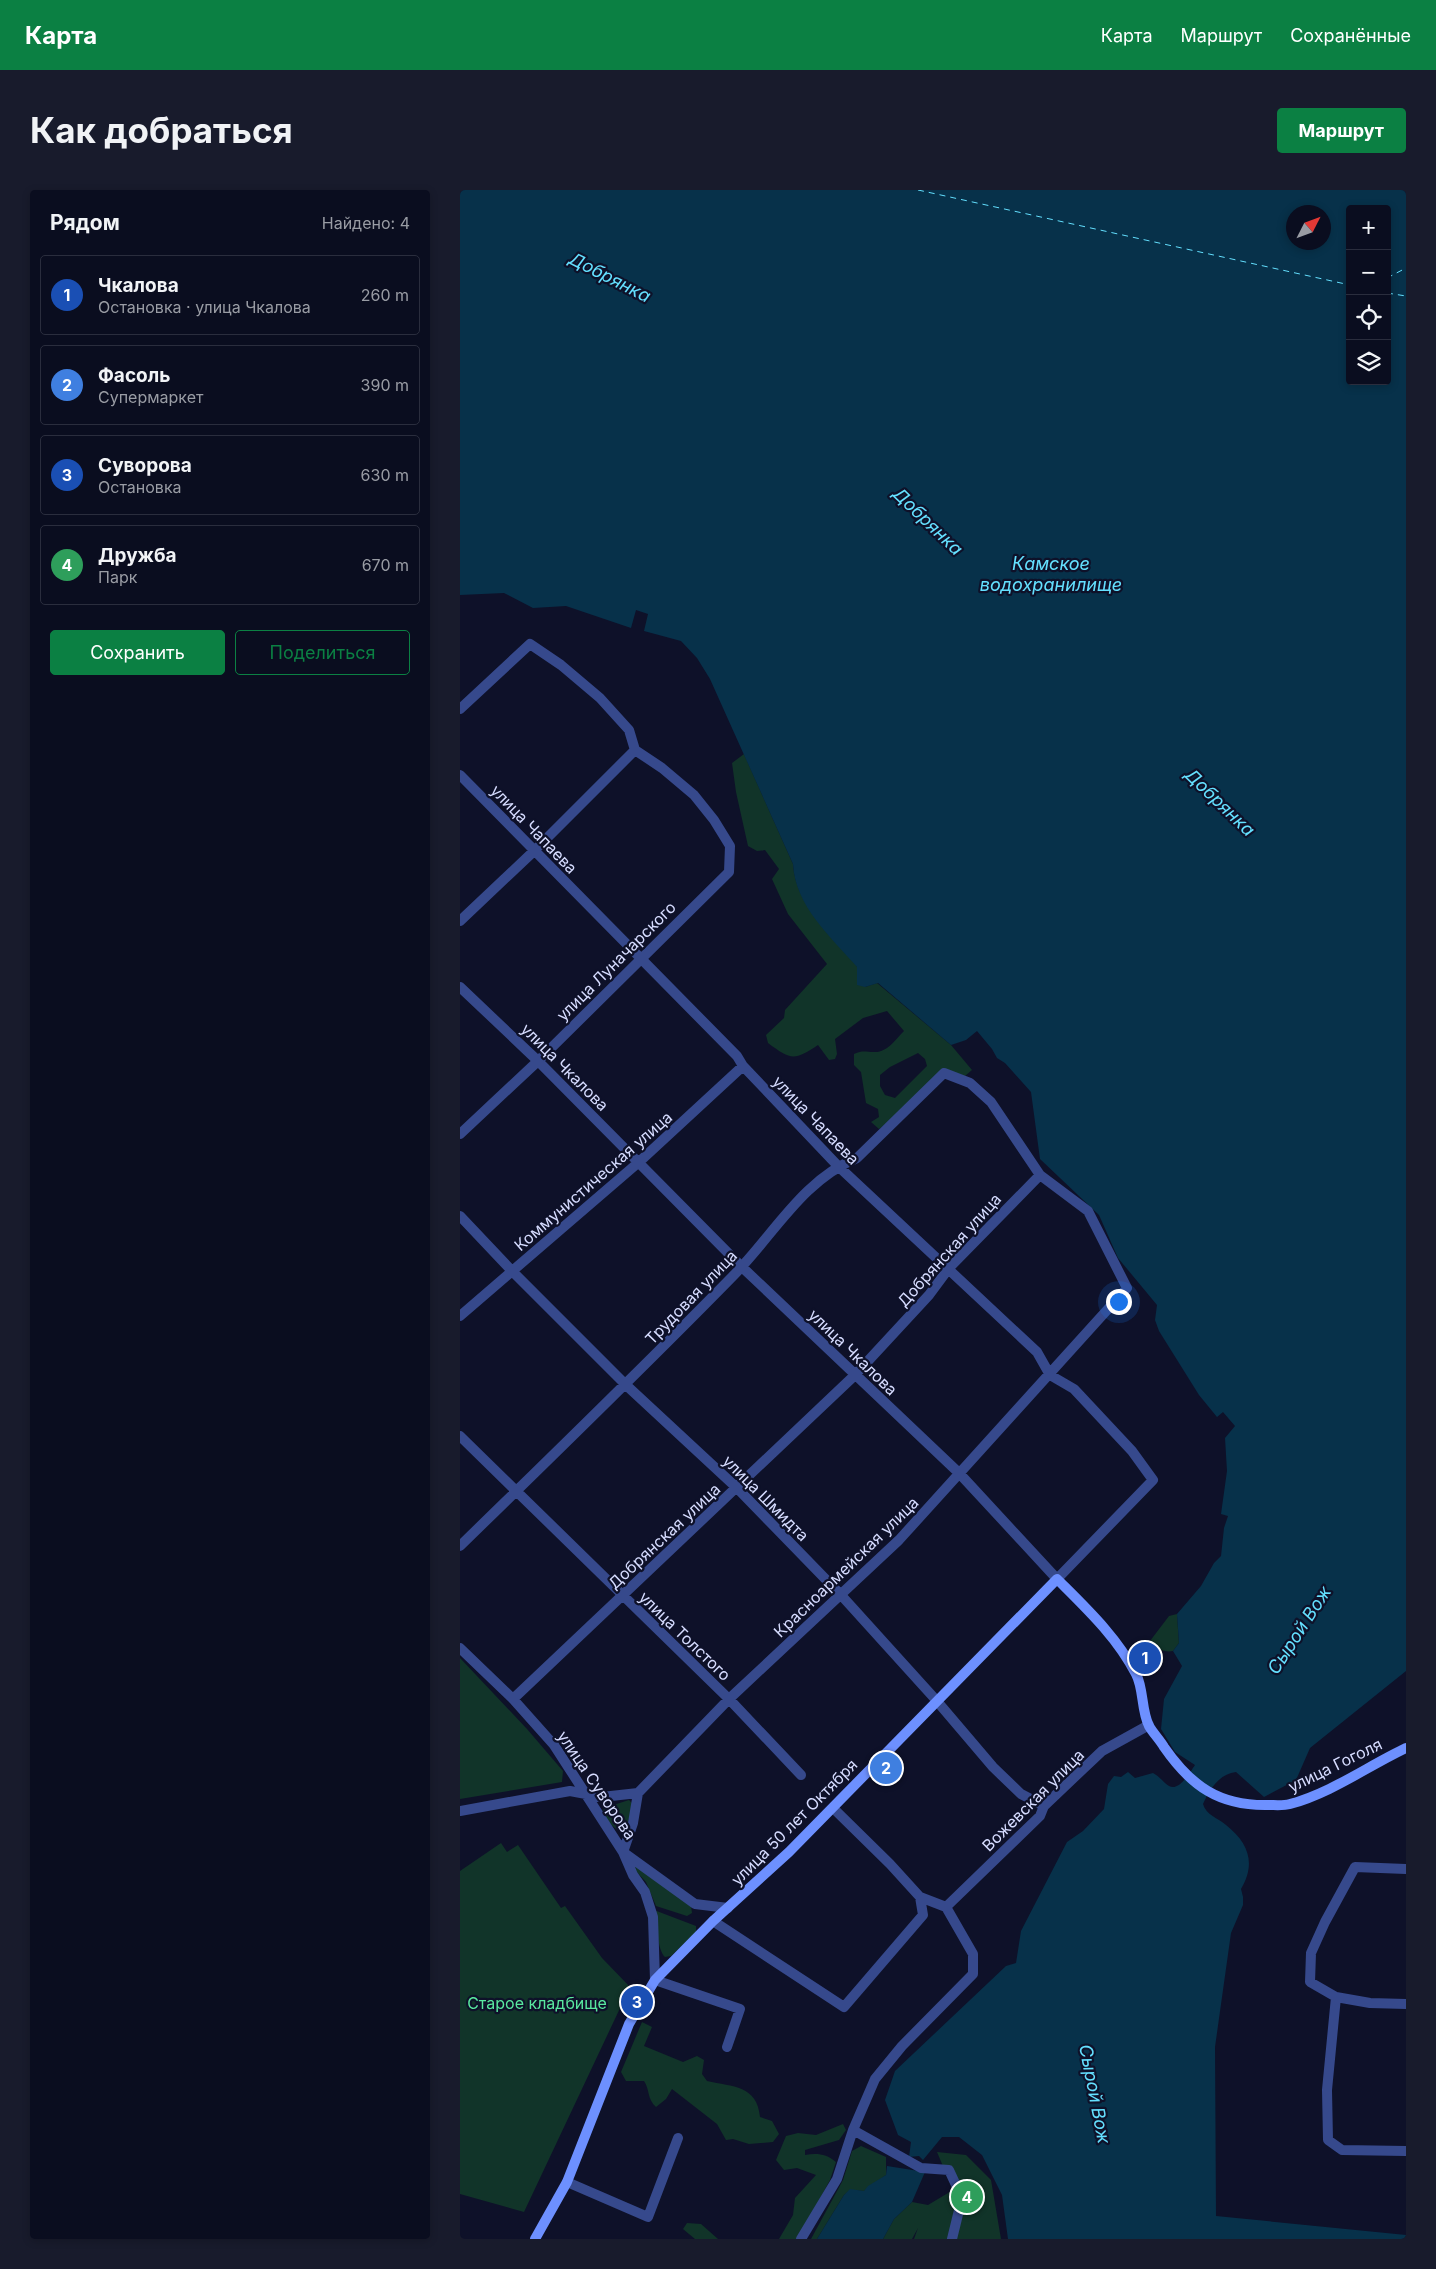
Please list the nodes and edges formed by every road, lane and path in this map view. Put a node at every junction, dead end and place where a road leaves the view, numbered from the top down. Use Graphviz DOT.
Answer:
graph roads {
  1 [pos="460,709"];
  2 [pos="635,750"];
  3 [pos="460,775"];
  4 [pos="534,851"];
  5 [pos="460,920"];
  6 [pos="639,958"];
  7 [pos="460,987"];
  8 [pos="538,1061"];
  9 [pos="743,1066"];
  10 [pos="460,1134"];
  11 [pos="639,1162"];
  12 [pos="838,1166"];
  13 [pos="1040,1175"];
  14 [pos="460,1216"];
  15 [pos="742,1267"];
  16 [pos="949,1268"];
  17 [pos="512,1271"];
  18 [pos="460,1316"];
  19 [pos="854,1375"];
  20 [pos="1050,1375"];
  21 [pos="626,1385"];
  22 [pos="460,1436"];
  23 [pos="959,1474"];
  24 [pos="737,1488"];
  25 [pos="516,1492"];
  26 [pos="460,1546"];
  27 [pos="1057,1579"];
  28 [pos="841,1595"];
  29 [pos="622,1596"];
  30 [pos="460,1648"];
  31 [pos="513,1699"];
  32 [pos="729,1699"];
  33 [pos="936,1700"];
  34 [pos="1149,1726"];
  35 [pos="1406,1748"];
  36 [pos="1180,1770"];
  37 [pos="801,1775"];
  38 [pos="583,1792"];
  39 [pos="638,1792"];
  40 [pos="1044,1806"];
  41 [pos="833,1808"];
  42 [pos="460,1810"];
  43 [pos="623,1852"];
  44 [pos="1406,1869"];
  45 [pos="920,1898"];
  46 [pos="946,1907"];
  47 [pos="728,1908"];
  48 [pos="713,1921"];
  49 [pos="655,1980"];
  50 [pos="1336,1997"];
  51 [pos="1406,2004"];
  52 [pos="727,2047"];
  53 [pos="853,2130"];
  54 [pos="678,2138"];
  55 [pos="1406,2151"];
  56 [pos="567,2182"];
  57 [pos="535,2239"];
  58 [pos="801,2239"];
  59 [pos="952,2239"];
  1 -- 2 [label="street"];
  2 -- 4 [label="street"];
  2 -- 6 [label="street, улица Луначарского"];
  3 -- 4 [label="street, улица Чапаева"];
  4 -- 5 [label="street"];
  4 -- 6 [label="street, улица Чапаева"];
  6 -- 8 [label="street, улица Луначарского"];
  6 -- 9 [label="street, улица Чапаева"];
  7 -- 8 [label="street, улица Чкалова"];
  8 -- 10 [label="street, улица Луначарского"];
  8 -- 11 [label="street, улица Чкалова"];
  9 -- 11 [label="street, Коммунистическая улица"];
  9 -- 12 [label="street, улица Чапаева"];
  11 -- 15 [label="street, улица Чкалова"];
  11 -- 17 [label="street, Коммунистическая улица"];
  12 -- 13 [label="street, Трудовая улица"];
  12 -- 15 [label="street, Трудовая улица"];
  12 -- 16 [label="street, улица Чапаева"];
  13 -- 16 [label="street, Добрянская улица"];
  13 -- 20 [label="street, Красноармейская улица"];
  14 -- 17 [label="street, улица Шмидта"];
  15 -- 19 [label="street, улица Чкалова"];
  15 -- 21 [label="street, Трудовая улица"];
  16 -- 19 [label="street, Добрянская улица"];
  16 -- 20 [label="street, улица Чапаева"];
  17 -- 18 [label="street, Коммунистическая улица"];
  17 -- 21 [label="street, улица Шмидта"];
  19 -- 23 [label="street, улица Чкалова"];
  19 -- 24 [label="street, Добрянская улица"];
  20 -- 23 [label="street, Красноармейская улица"];
  20 -- 27 [label="street, улица 50 лет Октября"];
  21 -- 24 [label="street, улица Шмидта"];
  21 -- 25 [label="street, Трудовая улица"];
  22 -- 25 [label="street, улица Толстого"];
  23 -- 27 [label="street, улица Чкалова"];
  23 -- 28 [label="street, Красноармейская улица"];
  24 -- 28 [label="street, улица Шмидта"];
  24 -- 29 [label="street, Добрянская улица"];
  25 -- 26 [label="street, Трудовая улица"];
  25 -- 29 [label="street, улица Толстого"];
  27 -- 33 [label="main road, улица 50 лет Октября"];
  27 -- 34 [label="main road, улица Чкалова"];
  28 -- 32 [label="street, Красноармейская улица"];
  28 -- 33 [label="street, улица Шмидта"];
  29 -- 31 [label="street, Добрянская улица"];
  29 -- 32 [label="street, улица Толстого"];
  30 -- 31 [label="street, улица Суворова"];
  31 -- 38 [label="street, улица Суворова"];
  32 -- 37 [label="street, улица Толстого"];
  32 -- 39 [label="street, Красноармейская улица"];
  33 -- 40 [label="street, улица Шмидта"];
  33 -- 41 [label="main road, улица 50 лет Октября"];
  34 -- 36 [label="main road, улица Чкалова"];
  34 -- 40 [label="street, Вожевская улица"];
  35 -- 36 [label="main road, улица Гоголя"];
  38 -- 39 [label="street"];
  38 -- 42 [label="street"];
  38 -- 43 [label="street, улица Суворова"];
  39 -- 43 [label="street"];
  40 -- 46 [label="street, Вожевская улица"];
  41 -- 45 [label="street"];
  41 -- 47 [label="main road, улица 50 лет Октября"];
  43 -- 47 [label="street, улица Суворова"];
  43 -- 49 [label="street"];
  44 -- 50 [label="street"];
  45 -- 46 [label="street"];
  45 -- 48 [label="street"];
  46 -- 53 [label="street"];
  47 -- 48 [label="main road, улица 50 лет Октября"];
  48 -- 49 [label="main road, улица 50 лет Октября"];
  49 -- 52 [label="street"];
  49 -- 56 [label="main road, улица 50 лет Октября"];
  50 -- 51 [label="street"];
  50 -- 55 [label="street"];
  53 -- 58 [label="street"];
  53 -- 59 [label="street"];
  54 -- 56 [label="street"];
  56 -- 57 [label="main road, улица 50 лет Октября"];
}
